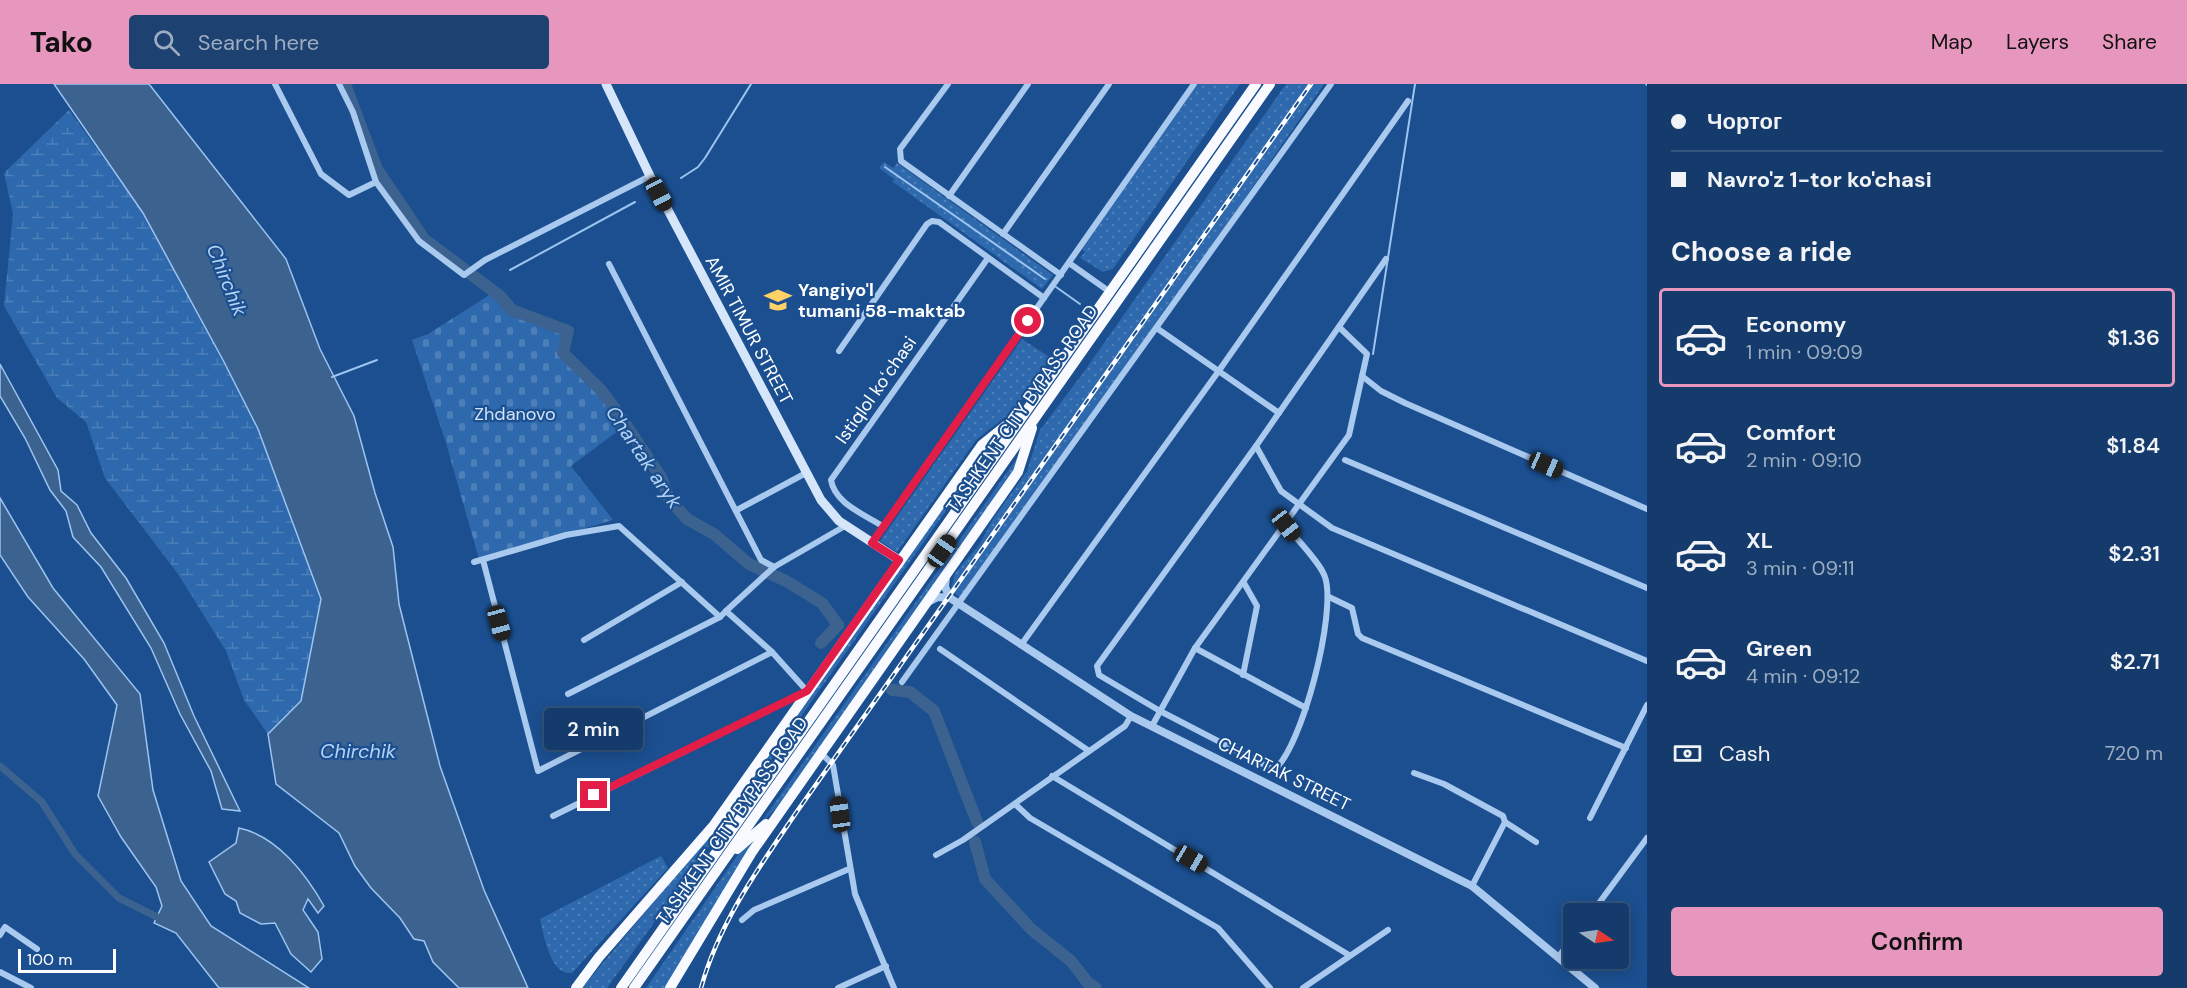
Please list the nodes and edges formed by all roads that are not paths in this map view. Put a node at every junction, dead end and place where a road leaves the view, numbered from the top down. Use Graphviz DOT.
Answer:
graph roads {
  1 [pos="276,84"];
  2 [pos="339,84"];
  3 [pos="606,84"];
  4 [pos="948,84"];
  5 [pos="1028,84"];
  6 [pos="1109,84"];
  7 [pos="1194,84"];
  8 [pos="1256,84"];
  9 [pos="1270,84"];
  10 [pos="1331,84"];
  11 [pos="1408,101"];
  12 [pos="650,176"];
  13 [pos="376,182"];
  14 [pos="949,196"];
  15 [pos="1003,234"];
  16 [pos="988,258"];
  17 [pos="1386,259"];
  18 [pos="1069,263"];
  19 [pos="609,264"];
  20 [pos="1061,275"];
  21 [pos="1110,292"];
  22 [pos="1044,298"];
  23 [pos="1120,298"];
  24 [pos="1339,327"];
  25 [pos="1158,329"];
  26 [pos="839,351"];
  27 [pos="1218,372"];
  28 [pos="1362,376"];
  29 [pos="1033,411"];
  30 [pos="1279,412"];
  31 [pos="1256,446"];
  32 [pos="1345,460"];
  33 [pos="806,473"];
  34 [pos="1300,506"];
  35 [pos="1647,508"];
  36 [pos="737,510"];
  37 [pos="1286,525"];
  38 [pos="845,526"];
  39 [pos="884,526"];
  40 [pos="872,543"];
  41 [pos="483,560"];
  42 [pos="899,560"];
  43 [pos="474,562"];
  44 [pos="773,568"];
  45 [pos="948,572"];
  46 [pos="682,582"];
  47 [pos="1244,582"];
  48 [pos="1647,588"];
  49 [pos="1329,597"];
  50 [pos="950,598"];
  51 [pos="925,604"];
  52 [pos="959,604"];
  53 [pos="726,611"];
  54 [pos="720,617"];
  55 [pos="584,640"];
  56 [pos="1021,645"];
  57 [pos="1195,648"];
  58 [pos="939,649"];
  59 [pos="772,652"];
  60 [pos="1647,661"];
  61 [pos="1243,675"];
  62 [pos="902,682"];
  63 [pos="807,691"];
  64 [pos="568,694"];
  65 [pos="1647,705"];
  66 [pos="1306,708"];
  67 [pos="1160,711"];
  68 [pos="1131,716"];
  69 [pos="1152,726"];
  70 [pos="1626,748"];
  71 [pos="1089,751"];
  72 [pos="821,753"];
  73 [pos="1414,773"];
  74 [pos="1052,776"];
  75 [pos="740,787"];
  76 [pos="1015,804"];
  77 [pos="778,814"];
  78 [pos="553,816"];
  79 [pos="1590,818"];
  80 [pos="1504,822"];
  81 [pos="1647,838"];
  82 [pos="1536,842"];
  83 [pos="936,855"];
  84 [pos="719,858"];
  85 [pos="849,869"];
  86 [pos="1472,886"];
  87 [pos="1599,903"];
  88 [pos="742,920"];
  89 [pos="1388,930"];
  90 [pos="0,935"];
  91 [pos="37,950"];
  92 [pos="1563,951"];
  93 [pos="1349,955"];
  94 [pos="1558,957"];
  95 [pos="886,966"];
  96 [pos="0,972"];
  97 [pos="31,988"];
  98 [pos="576,988"];
  99 [pos="621,988"];
  100 [pos="634,988"];
  101 [pos="670,988"];
  102 [pos="838,988"];
  103 [pos="894,988"];
  104 [pos="1270,988"];
  105 [pos="1303,988"];
  106 [pos="1594,988"];
  1 -- 13 [label="street"];
  2 -- 13 [label="street"];
  3 -- 12 [label="main road, AMIR TIMUR STREET"];
  4 -- 14 [label="street"];
  5 -- 14 [label="street"];
  6 -- 15 [label="street"];
  7 -- 18 [label="street"];
  8 -- 21 [label="highway, TASHKENT CITY BYPASS ROAD"];
  9 -- 23 [label="highway, TASHKENT CITY BYPASS ROAD"];
  10 -- 25 [label="street"];
  11 -- 27 [label="street"];
  12 -- 13 [label="street"];
  12 -- 33 [label="main road, AMIR TIMUR STREET"];
  14 -- 15 [label="street"];
  15 -- 20 [label="street"];
  16 -- 22 [label="street"];
  16 -- 26 [label="street"];
  16 -- 39 [label="street, Istiqlol koʻchasi"];
  17 -- 24 [label="street"];
  18 -- 20 [label="street"];
  18 -- 21 [label="street"];
  19 -- 36 [label="street"];
  20 -- 22 [label="street"];
  21 -- 23 [label="highway"];
  21 -- 29 [label="highway, TASHKENT CITY BYPASS ROAD"];
  22 -- 39 [label="street"];
  23 -- 29 [label="highway, TASHKENT CITY BYPASS ROAD"];
  24 -- 28 [label="street"];
  24 -- 30 [label="street"];
  25 -- 27 [label="street"];
  25 -- 52 [label="street"];
  27 -- 30 [label="street"];
  27 -- 56 [label="street"];
  28 -- 34 [label="street"];
  28 -- 35 [label="street"];
  29 -- 42 [label="highway"];
  29 -- 45 [label="highway"];
  29 -- 84 [label="highway, TASHKENT CITY BYPASS ROAD"];
  30 -- 31 [label="street"];
  31 -- 34 [label="street"];
  31 -- 67 [label="street"];
  32 -- 48 [label="street"];
  33 -- 36 [label="street"];
  33 -- 38 [label="main road, AMIR TIMUR STREET"];
  34 -- 37 [label="street"];
  34 -- 60 [label="street"];
  36 -- 44 [label="street"];
  37 -- 47 [label="street"];
  37 -- 49 [label="street"];
  38 -- 40 [label="main road, AMIR TIMUR STREET"];
  38 -- 44 [label="street"];
  39 -- 40 [label="street"];
  40 -- 42 [label="main road, AMIR TIMUR STREET"];
  41 -- 43 [label="street"];
  41 -- 46 [label="street"];
  41 -- 59 [label="street"];
  42 -- 63 [label="highway"];
  44 -- 53 [label="street"];
  45 -- 50 [label="street"];
  45 -- 51 [label="highway"];
  46 -- 54 [label="street"];
  46 -- 55 [label="street"];
  47 -- 57 [label="street"];
  47 -- 61 [label="street"];
  49 -- 66 [label="street"];
  49 -- 70 [label="street"];
  50 -- 51 [label="street"];
  50 -- 52 [label="street, CHARTAK STREET"];
  51 -- 72 [label="highway"];
  52 -- 56 [label="street, CHARTAK STREET"];
  52 -- 62 [label="street"];
  53 -- 54 [label="street"];
  53 -- 59 [label="street"];
  54 -- 64 [label="street"];
  56 -- 68 [label="street, CHARTAK STREET"];
  57 -- 61 [label="street"];
  57 -- 67 [label="street"];
  58 -- 71 [label="street"];
  59 -- 63 [label="street"];
  61 -- 66 [label="street"];
  63 -- 75 [label="highway"];
  63 -- 78 [label="street"];
  65 -- 70 [label="street"];
  66 -- 67 [label="street"];
  67 -- 69 [label="street"];
  68 -- 69 [label="street, CHARTAK STREET"];
  68 -- 71 [label="street"];
  69 -- 86 [label="street, CHARTAK STREET"];
  70 -- 79 [label="street"];
  71 -- 74 [label="street"];
  72 -- 77 [label="highway"];
  72 -- 85 [label="street"];
  73 -- 80 [label="street"];
  74 -- 76 [label="street"];
  74 -- 93 [label="street"];
  75 -- 84 [label="highway"];
  75 -- 98 [label="highway"];
  76 -- 83 [label="street"];
  76 -- 104 [label="street"];
  77 -- 84 [label="highway"];
  77 -- 101 [label="highway"];
  80 -- 82 [label="street"];
  80 -- 86 [label="street"];
  81 -- 87 [label="street"];
  84 -- 99 [label="highway, TASHKENT CITY BYPASS ROAD"];
  84 -- 100 [label="highway, TASHKENT CITY BYPASS ROAD"];
  85 -- 88 [label="street"];
  85 -- 95 [label="street"];
  86 -- 94 [label="street, CHARTAK STREET"];
  89 -- 93 [label="street"];
  90 -- 91 [label="street"];
  92 -- 94 [label="street"];
  93 -- 105 [label="street"];
  94 -- 106 [label="street, CHARTAK STREET"];
  95 -- 102 [label="street"];
  95 -- 103 [label="street"];
  96 -- 97 [label="street"];
}
